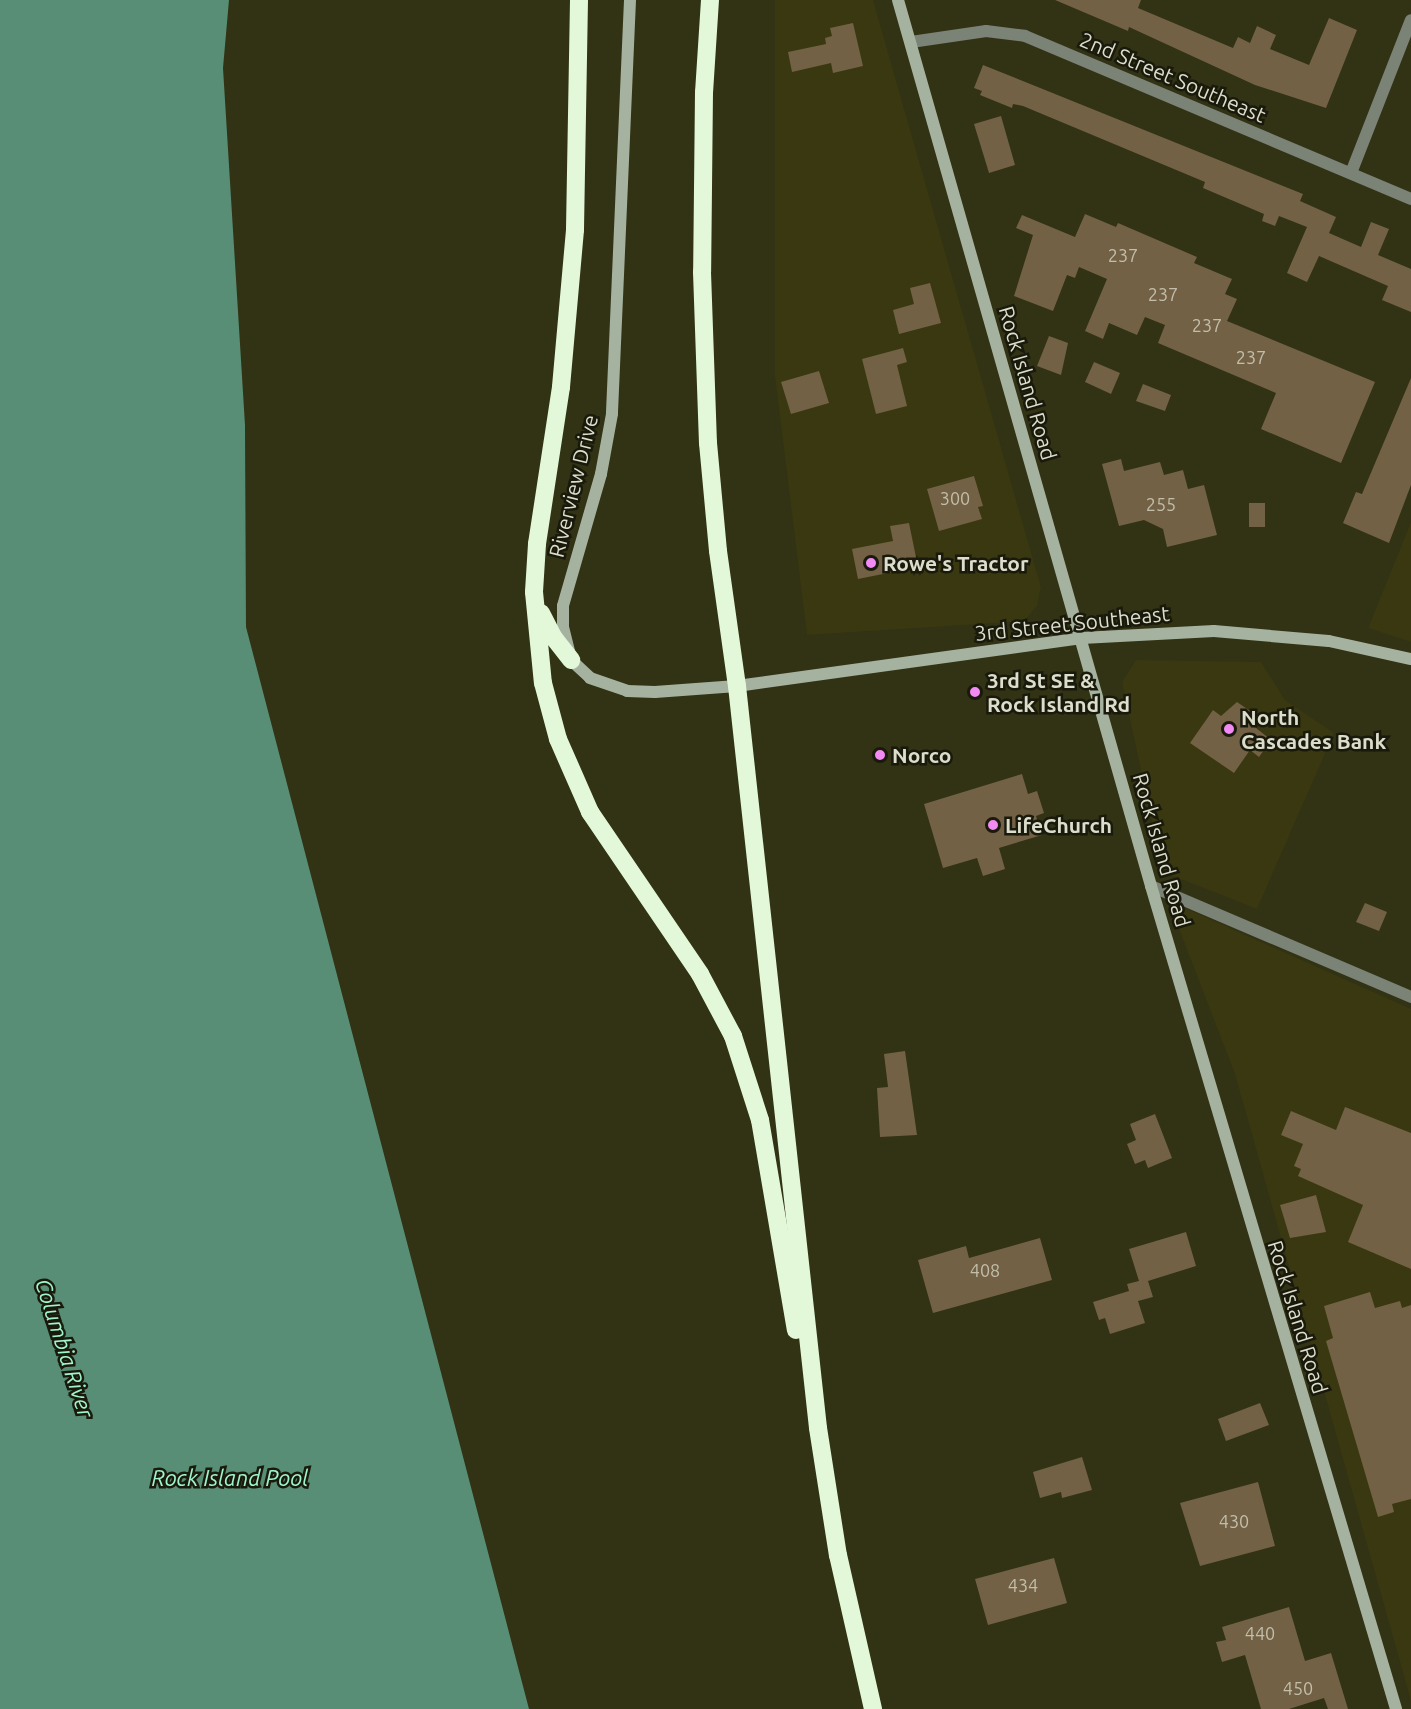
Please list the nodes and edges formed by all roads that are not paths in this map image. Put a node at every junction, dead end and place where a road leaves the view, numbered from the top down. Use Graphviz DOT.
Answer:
graph roads {
  1 [pos="630,0"];
  2 [pos="710,0"];
  3 [pos="898,0"];
  4 [pos="580,4"];
  5 [pos="1411,20"];
  6 [pos="911,42"];
  7 [pos="1351,174"];
  8 [pos="1411,199"];
  9 [pos="534,592"];
  10 [pos="1082,638"];
  11 [pos="1411,659"];
  12 [pos="571,660"];
  13 [pos="737,686"];
  14 [pos="1151,886"];
  15 [pos="1411,997"];
  16 [pos="819,1428"];
  17 [pos="873,1709"];
  18 [pos="1396,1709"];
  1 -- 12 [label="main road, Riverview Drive"];
  2 -- 13 [label="highway"];
  3 -- 6 [label="main road, Rock Island Road"];
  4 -- 9 [label="highway"];
  5 -- 7 [label="street"];
  6 -- 7 [label="street, 2nd Street Southeast"];
  6 -- 10 [label="main road, Rock Island Road"];
  7 -- 8 [label="street, 2nd Street Southeast"];
  9 -- 12 [label="highway"];
  9 -- 16 [label="highway"];
  10 -- 11 [label="main road, 3rd Street Southeast"];
  10 -- 13 [label="main road, 3rd Street Southeast"];
  10 -- 14 [label="main road, Rock Island Road"];
  12 -- 13 [label="main road"];
  13 -- 16 [label="highway"];
  14 -- 15 [label="street"];
  14 -- 18 [label="main road, Rock Island Road"];
  16 -- 17 [label="highway"];
}
